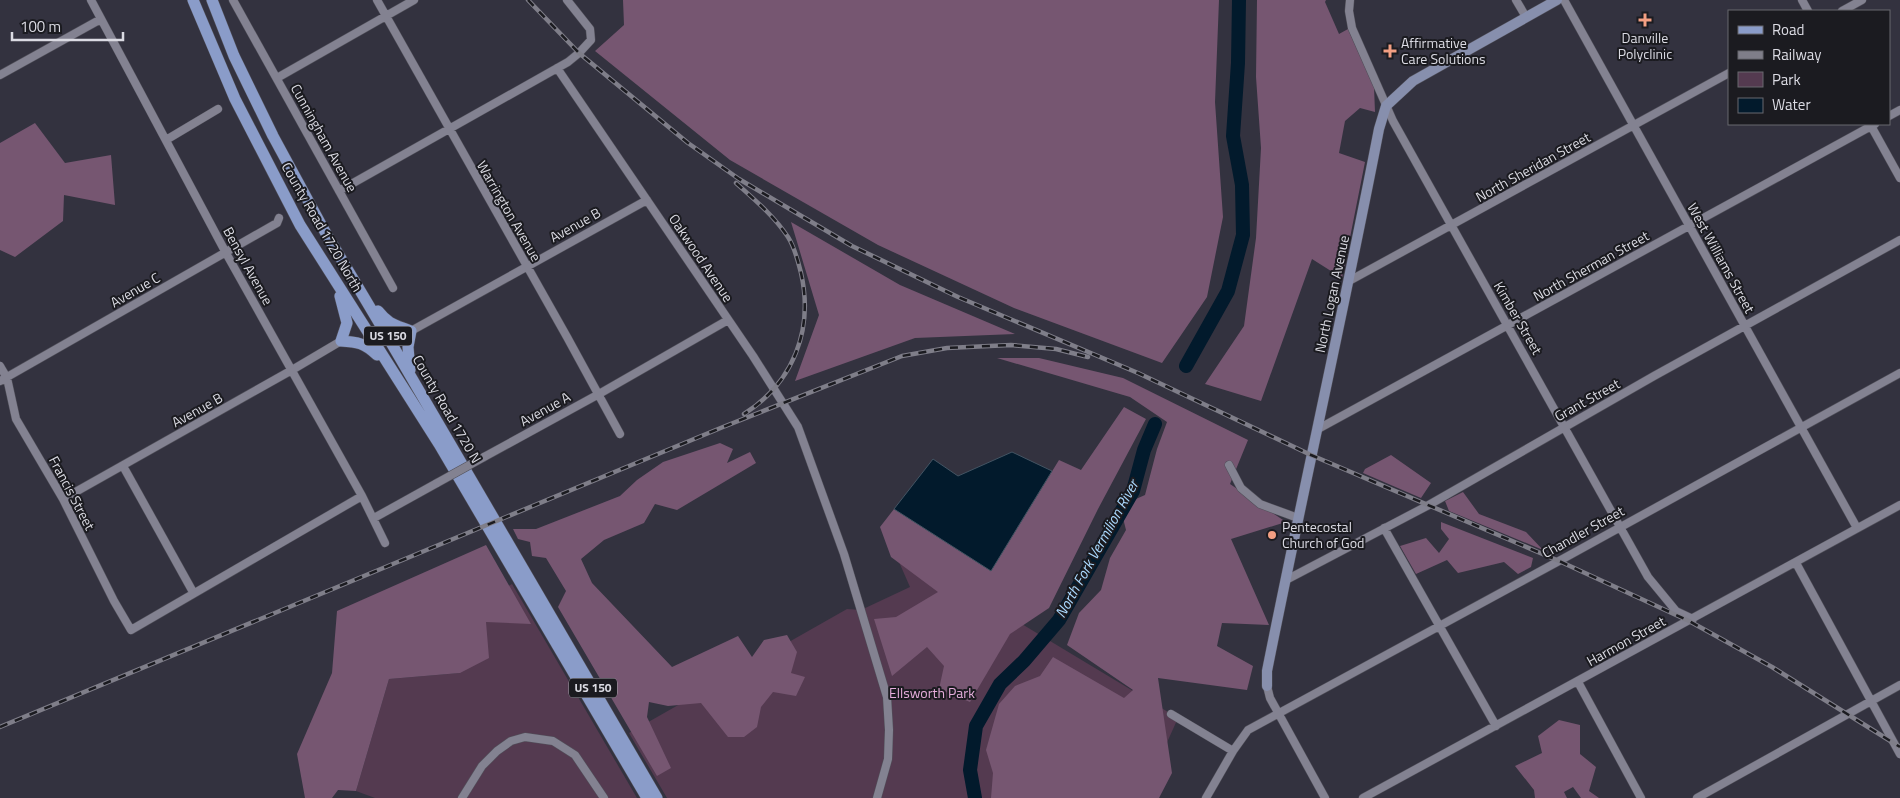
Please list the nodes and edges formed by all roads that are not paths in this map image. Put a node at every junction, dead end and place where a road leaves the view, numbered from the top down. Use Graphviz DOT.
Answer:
graph roads {
  1 [pos="90,0"];
  2 [pos="193,0"];
  3 [pos="212,0"];
  4 [pos="233,0"];
  5 [pos="377,0"];
  6 [pos="414,0"];
  7 [pos="567,0"];
  8 [pos="1350,0"];
  9 [pos="1516,0"];
  10 [pos="1557,0"];
  11 [pos="1564,0"];
  12 [pos="1862,0"];
  13 [pos="1844,10"];
  14 [pos="386,16"];
  15 [pos="1526,17"];
  16 [pos="101,19"];
  17 [pos="557,68"];
  18 [pos="1728,74"];
  19 [pos="0,76"];
  20 [pos="276,78"];
  21 [pos="1386,106"];
  22 [pos="218,109"];
  23 [pos="1870,125"];
  24 [pos="1873,125"];
  25 [pos="1634,126"];
  26 [pos="448,128"];
  27 [pos="166,140"];
  28 [pos="1900,178"];
  29 [pos="339,191"];
  30 [pos="646,200"];
  31 [pos="279,218"];
  32 [pos="1451,226"];
  33 [pos="1689,226"];
  34 [pos="1900,240"];
  35 [pos="226,253"];
  36 [pos="526,266"];
  37 [pos="1350,281"];
  38 [pos="335,282"];
  39 [pos="358,287"];
  40 [pos="393,288"];
  41 [pos="728,320"];
  42 [pos="1508,326"];
  43 [pos="1746,327"];
  44 [pos="411,331"];
  45 [pos="341,341"];
  46 [pos="0,366"];
  47 [pos="390,366"];
  48 [pos="292,370"];
  49 [pos="1900,373"];
  50 [pos="3,380"];
  51 [pos="413,381"];
  52 [pos="599,394"];
  53 [pos="1565,426"];
  54 [pos="1802,427"];
  55 [pos="1318,429"];
  56 [pos="620,434"];
  57 [pos="1229,465"];
  58 [pos="123,466"];
  59 [pos="362,496"];
  60 [pos="63,499"];
  61 [pos="1900,505"];
  62 [pos="374,518"];
  63 [pos="1298,518"];
  64 [pos="1620,526"];
  65 [pos="1384,528"];
  66 [pos="1857,528"];
  67 [pos="386,543"];
  68 [pos="1796,563"];
  69 [pos="1286,580"];
  70 [pos="193,592"];
  71 [pos="1693,619"];
  72 [pos="1439,626"];
  73 [pos="1578,682"];
  74 [pos="1900,685"];
  75 [pos="1267,686"];
  76 [pos="1872,701"];
  77 [pos="1279,713"];
  78 [pos="1171,714"];
  79 [pos="1496,726"];
  80 [pos="1233,751"];
  81 [pos="1900,754"];
  82 [pos="462,798"];
  83 [pos="604,798"];
  84 [pos="647,798"];
  85 [pos="657,798"];
  86 [pos="877,798"];
  87 [pos="1206,798"];
  88 [pos="1325,798"];
  89 [pos="1363,798"];
  90 [pos="1641,798"];
  91 [pos="1697,798"];
  1 -- 16 [label="street, Bensyl Avenue"];
  2 -- 38 [label="main road, County Road 1720 North / US 150"];
  3 -- 39 [label="main road, County Road 1720 N / US 150"];
  4 -- 20 [label="street, Cunningham Avenue"];
  5 -- 14 [label="street, Warrington Avenue"];
  6 -- 14 [label="street"];
  7 -- 17 [label="street"];
  8 -- 21 [label="street, Kimber Street"];
  9 -- 15 [label="street"];
  10 -- 15 [label="street, North Logan Avenue"];
  11 -- 25 [label="street, West Williams Street"];
  12 -- 13 [label="street"];
  14 -- 20 [label="street"];
  14 -- 26 [label="street, Warrington Avenue"];
  15 -- 21 [label="street, North Logan Avenue"];
  16 -- 19 [label="street"];
  16 -- 27 [label="street, Bensyl Avenue"];
  17 -- 26 [label="street"];
  17 -- 30 [label="street, Oakwood Avenue"];
  18 -- 25 [label="street, North Sheridan Street"];
  20 -- 29 [label="street, Cunningham Avenue"];
  21 -- 32 [label="street, Kimber Street"];
  21 -- 37 [label="street, North Logan Avenue"];
  22 -- 27 [label="street"];
  23 -- 33 [label="street, North Sherman Street"];
  24 -- 28 [label="street"];
  25 -- 32 [label="street, North Sheridan Street"];
  25 -- 33 [label="street, West Williams Street"];
  26 -- 29 [label="street"];
  26 -- 36 [label="street, Warrington Avenue"];
  27 -- 35 [label="street, Bensyl Avenue"];
  29 -- 40 [label="street, Cunningham Avenue"];
  30 -- 36 [label="street, Avenue B"];
  30 -- 41 [label="street, Oakwood Avenue"];
  31 -- 35 [label="street, Avenue C"];
  32 -- 37 [label="street, North Sheridan Street"];
  32 -- 42 [label="street, Kimber Street"];
  33 -- 42 [label="street, North Sherman Street"];
  33 -- 43 [label="street, West Williams Street"];
  34 -- 43 [label="street, Grant Street"];
  35 -- 48 [label="street, Bensyl Avenue"];
  35 -- 50 [label="street, Avenue C"];
  36 -- 44 [label="street, Avenue B"];
  36 -- 52 [label="street, Warrington Avenue"];
  37 -- 55 [label="street, North Logan Avenue"];
  38 -- 45 [label="main road"];
  38 -- 47 [label="main road, County Road 1720 North / US 150"];
  39 -- 44 [label="main road"];
  39 -- 51 [label="main road, County Road 1720 N / US 150"];
  41 -- 52 [label="street, Avenue A"];
  41 -- 86 [label="street, Oakwood Avenue"];
  42 -- 53 [label="street, Kimber Street"];
  42 -- 55 [label="street, North Sherman Street"];
  43 -- 53 [label="street, Grant Street"];
  43 -- 54 [label="street, West Williams Street"];
  44 -- 51 [label="main road"];
  45 -- 47 [label="main road"];
  45 -- 48 [label="street, Avenue B"];
  46 -- 50 [label="street, Francis Street"];
  47 -- 84 [label="main road, County Road 1720 N / US 150"];
  48 -- 58 [label="street, Avenue B"];
  48 -- 59 [label="street, Bensyl Avenue"];
  49 -- 54 [label="street, Chandler Street"];
  50 -- 60 [label="street, Francis Street"];
  51 -- 85 [label="main road, County Road 1720 N / US 150"];
  52 -- 56 [label="street, Warrington Avenue"];
  52 -- 62 [label="street, Avenue A, bridge"];
  53 -- 64 [label="street, Kimber Street"];
  53 -- 65 [label="street, Grant Street"];
  54 -- 64 [label="street, Chandler Street"];
  54 -- 66 [label="street, West Williams Street"];
  55 -- 63 [label="street, North Logan Avenue"];
  57 -- 63 [label="street"];
  58 -- 60 [label="street, Avenue B"];
  58 -- 70 [label="street"];
  59 -- 62 [label="street, Bensyl Avenue"];
  59 -- 70 [label="street"];
  60 -- 70 [label="street, Francis Street"];
  61 -- 66 [label="street, Harmon Street"];
  62 -- 67 [label="street, Bensyl Avenue"];
  63 -- 69 [label="street, North Logan Avenue"];
  64 -- 71 [label="street, Kimber Street"];
  64 -- 72 [label="street, Chandler Street"];
  65 -- 69 [label="street, Grant Street"];
  65 -- 72 [label="street"];
  66 -- 68 [label="street, Harmon Street"];
  68 -- 71 [label="street, Harmon Street"];
  68 -- 76 [label="street"];
  69 -- 75 [label="street, North Logan Avenue"];
  71 -- 73 [label="street, Harmon Street"];
  72 -- 77 [label="street, Chandler Street"];
  72 -- 79 [label="street"];
  73 -- 79 [label="street, Harmon Street"];
  73 -- 90 [label="street"];
  74 -- 76 [label="street"];
  75 -- 77 [label="street"];
  76 -- 81 [label="street"];
  76 -- 91 [label="street"];
  77 -- 80 [label="street"];
  77 -- 88 [label="street"];
  78 -- 80 [label="street"];
  79 -- 89 [label="street, Harmon Street"];
  80 -- 87 [label="street"];
  82 -- 83 [label="street"];
}
